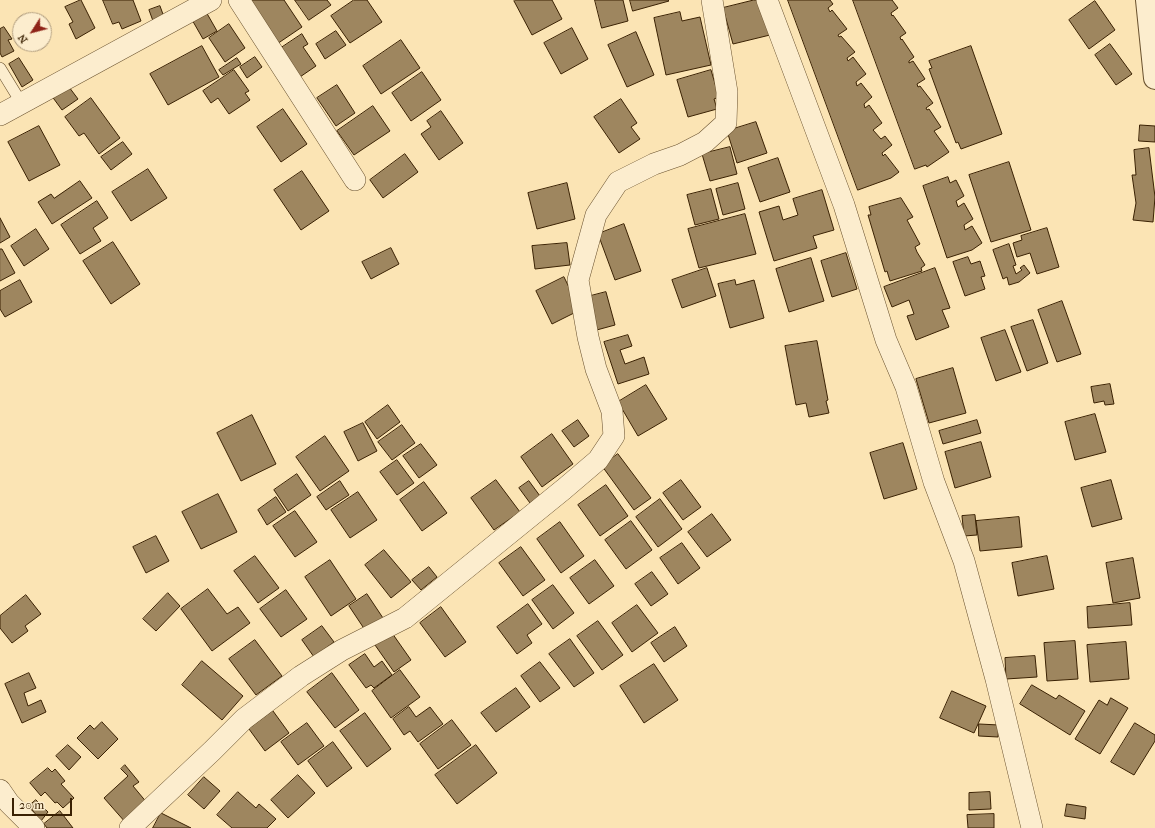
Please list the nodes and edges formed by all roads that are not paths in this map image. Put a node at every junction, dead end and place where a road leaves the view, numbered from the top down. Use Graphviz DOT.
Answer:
graph roads {
  1 [pos="211,0"];
  2 [pos="239,0"];
  3 [pos="712,0"];
  4 [pos="767,0"];
  5 [pos="1147,0"];
  6 [pos="0,68"];
  7 [pos="1155,78"];
  8 [pos="22,104"];
  9 [pos="0,115"];
  10 [pos="355,180"];
  11 [pos="0,790"];
  12 [pos="34,828"];
  13 [pos="130,828"];
  14 [pos="1032,828"];
  1 -- 8 [label="street"];
  2 -- 10 [label="street"];
  3 -- 13 [label="street"];
  4 -- 14 [label="street"];
  5 -- 7 [label="street"];
  6 -- 8 [label="lane"];
  8 -- 9 [label="street"];
  11 -- 12 [label="street"];
}
